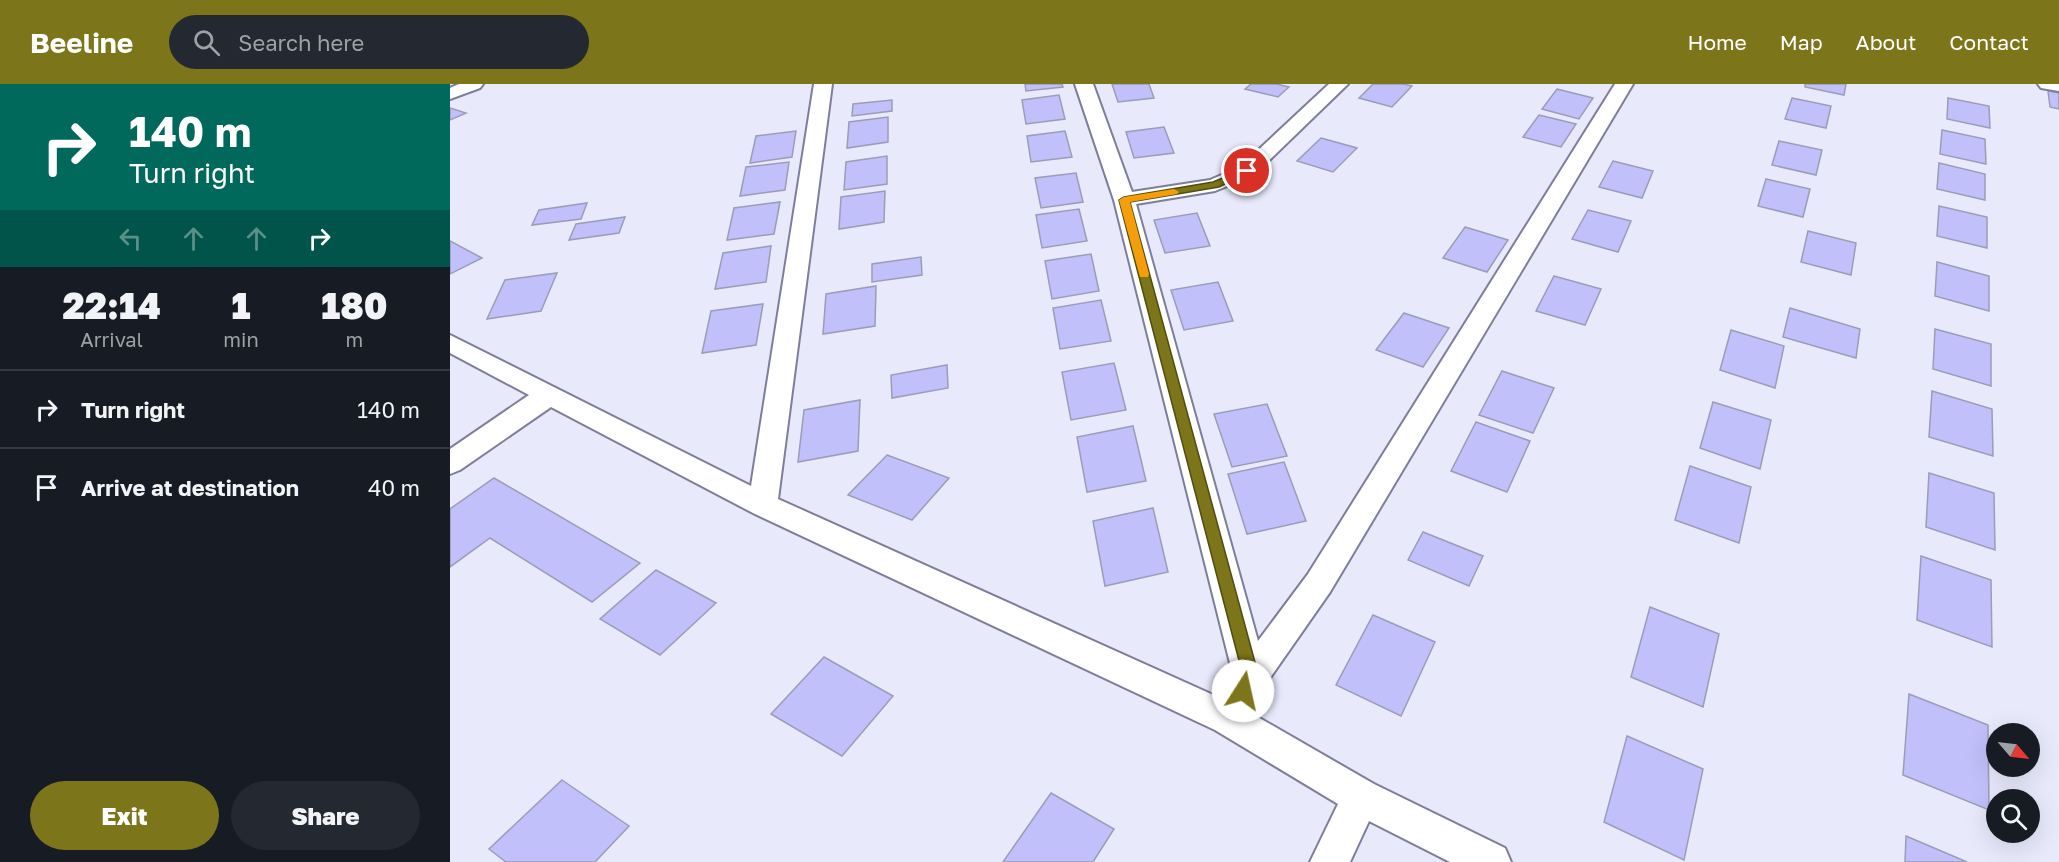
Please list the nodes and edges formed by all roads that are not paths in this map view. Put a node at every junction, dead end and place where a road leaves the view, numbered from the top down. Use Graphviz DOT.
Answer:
graph roads {
  1 [pos="474,84"];
  2 [pos="823,84"];
  3 [pos="1084,84"];
  4 [pos="1339,84"];
  5 [pos="1624,84"];
  6 [pos="2047,84"];
  7 [pos="2059,86"];
  8 [pos="450,94"];
  9 [pos="1124,200"];
  10 [pos="450,343"];
  11 [pos="549,394"];
  12 [pos="450,463"];
  13 [pos="763,505"];
  14 [pos="1251,677"];
  15 [pos="1227,718"];
  16 [pos="1361,797"];
  17 [pos="1330,862"];
  18 [pos="1491,862"];
  1 -- 8 [label="street"];
  2 -- 13 [label="street"];
  3 -- 9 [label="street"];
  4 -- 9 [label="street"];
  5 -- 14 [label="street"];
  6 -- 7 [label="street"];
  9 -- 14 [label="street"];
  10 -- 11 [label="street"];
  11 -- 12 [label="street"];
  11 -- 13 [label="street"];
  13 -- 15 [label="street"];
  14 -- 15 [label="street"];
  15 -- 16 [label="street"];
  16 -- 17 [label="street"];
  16 -- 18 [label="street"];
}
